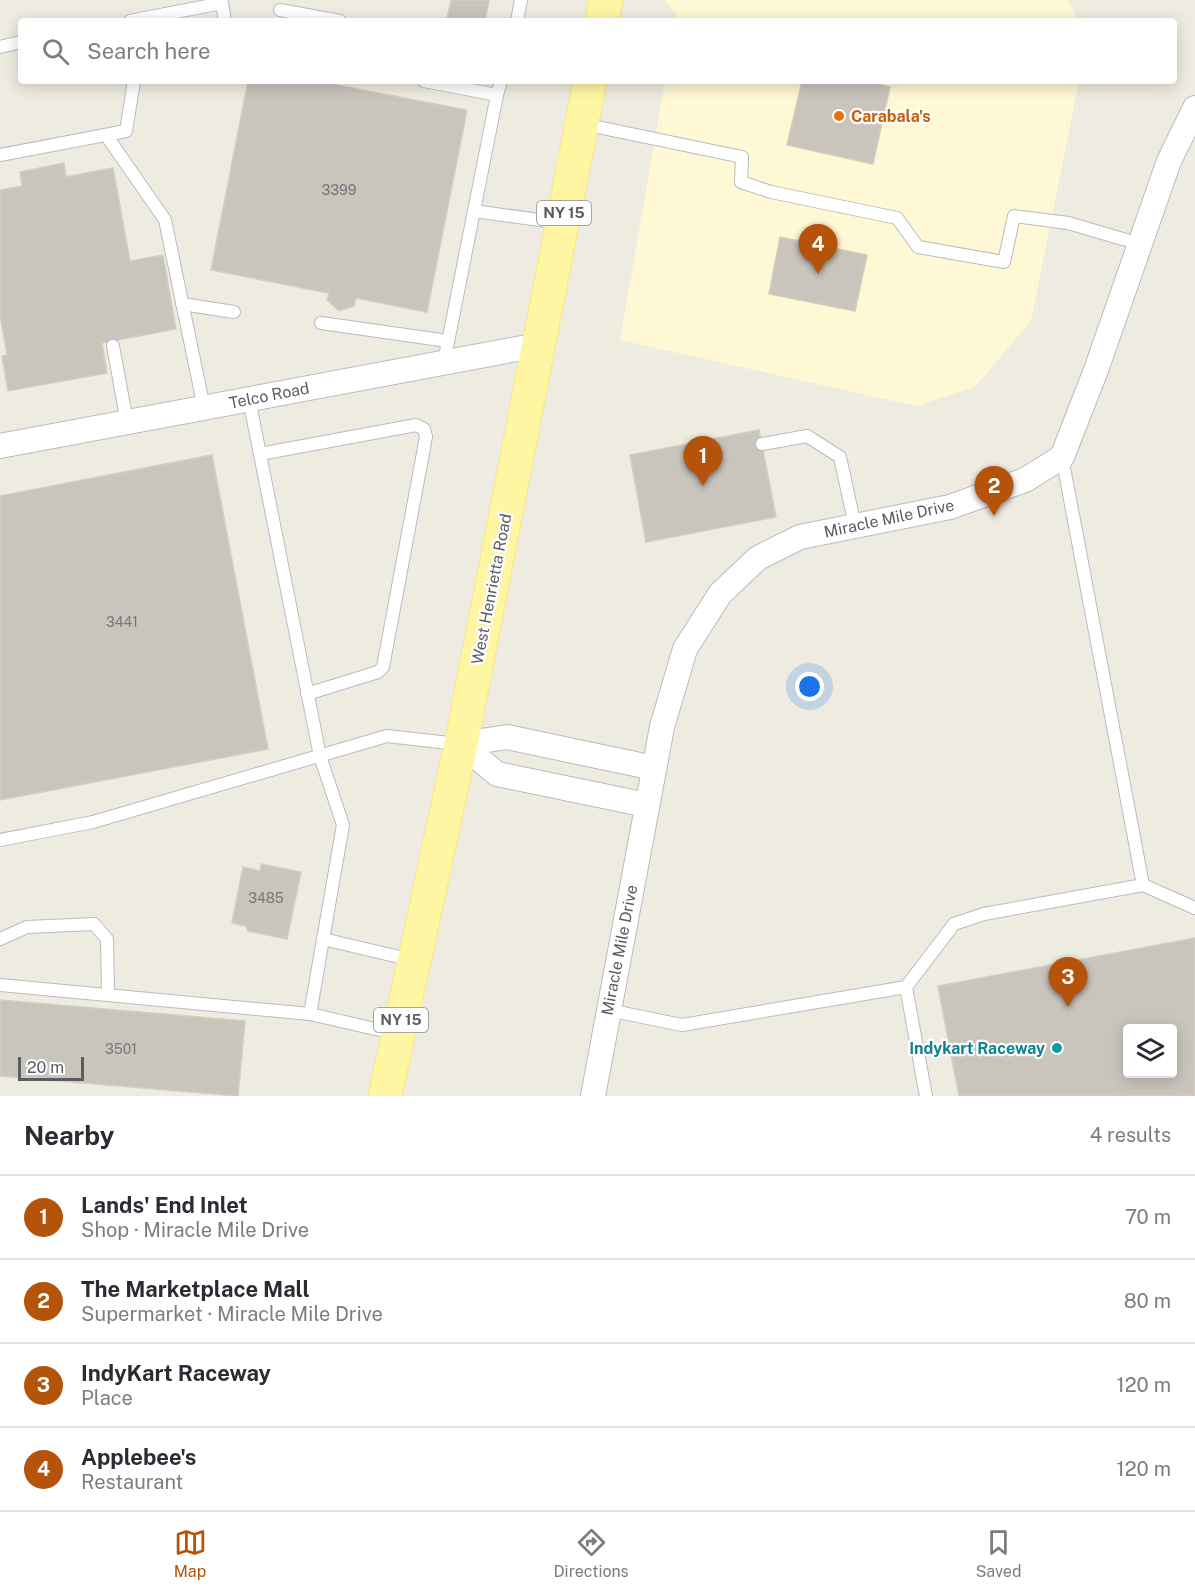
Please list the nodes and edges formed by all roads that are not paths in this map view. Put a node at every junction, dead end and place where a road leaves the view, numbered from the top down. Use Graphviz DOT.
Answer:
graph roads {
  1 [pos="521,0"];
  2 [pos="606,0"];
  3 [pos="280,10"];
  4 [pos="154,18"];
  5 [pos="224,18"];
  6 [pos="324,18"];
  7 [pos="518,18"];
  8 [pos="603,18"];
  9 [pos="18,43"];
  10 [pos="0,47"];
  11 [pos="134,84"];
  12 [pos="439,84"];
  13 [pos="500,84"];
  14 [pos="589,84"];
  15 [pos="496,95"];
  16 [pos="1195,108"];
  17 [pos="581,124"];
  18 [pos="106,135"];
  19 [pos="0,155"];
  20 [pos="474,211"];
  21 [pos="562,224"];
  22 [pos="1140,244"];
  23 [pos="182,304"];
  24 [pos="234,312"];
  25 [pos="321,323"];
  26 [pos="538,345"];
  27 [pos="113,346"];
  28 [pos="446,351"];
  29 [pos="249,399"];
  30 [pos="204,408"];
  31 [pos="127,422"];
  32 [pos="762,444"];
  33 [pos="0,446"];
  34 [pos="260,454"];
  35 [pos="1062,457"];
  36 [pos="855,526"];
  37 [pos="307,693"];
  38 [pos="461,744"];
  39 [pos="320,756"];
  40 [pos="654,768"];
  41 [pos="647,805"];
  42 [pos="0,840"];
  43 [pos="1143,885"];
  44 [pos="1195,908"];
  45 [pos="0,939"];
  46 [pos="323,939"];
  47 [pos="414,960"];
  48 [pos="0,985"];
  49 [pos="906,987"];
  50 [pos="108,994"];
  51 [pos="608,1010"];
  52 [pos="310,1014"];
  53 [pos="398,1034"];
  54 [pos="385,1096"];
  55 [pos="593,1096"];
  56 [pos="926,1096"];
  1 -- 7 [label="lane"];
  2 -- 8 [label="main road"];
  3 -- 6 [label="lane"];
  4 -- 5 [label="lane"];
  9 -- 10 [label="lane"];
  11 -- 18 [label="lane"];
  12 -- 15 [label="lane"];
  13 -- 15 [label="lane"];
  14 -- 17 [label="main road, West Henrietta Road / NY 15"];
  15 -- 20 [label="lane"];
  16 -- 22 [label="street"];
  17 -- 21 [label="main road, West Henrietta Road / NY 15"];
  17 -- 22 [label="lane"];
  18 -- 19 [label="lane"];
  18 -- 23 [label="lane"];
  20 -- 21 [label="lane"];
  20 -- 28 [label="lane"];
  21 -- 26 [label="main road, West Henrietta Road / NY 15"];
  22 -- 35 [label="street"];
  23 -- 24 [label="lane"];
  23 -- 30 [label="lane"];
  25 -- 28 [label="lane"];
  26 -- 28 [label="street, Telco Road"];
  26 -- 38 [label="main road, West Henrietta Road / NY 15"];
  27 -- 31 [label="lane"];
  28 -- 29 [label="street, Telco Road"];
  29 -- 30 [label="street, Telco Road"];
  29 -- 34 [label="lane"];
  30 -- 31 [label="street, Telco Road"];
  31 -- 33 [label="street, Telco Road"];
  32 -- 36 [label="lane"];
  34 -- 37 [label="lane"];
  34 -- 37 [label="lane"];
  35 -- 36 [label="street, Miracle Mile Drive"];
  35 -- 43 [label="lane"];
  36 -- 40 [label="street, Miracle Mile Drive"];
  37 -- 39 [label="lane"];
  38 -- 39 [label="lane"];
  38 -- 40 [label="street"];
  38 -- 41 [label="street"];
  38 -- 47 [label="main road, West Henrietta Road / NY 15"];
  39 -- 42 [label="lane"];
  39 -- 46 [label="lane"];
  40 -- 41 [label="street, Miracle Mile Drive"];
  41 -- 51 [label="street, Miracle Mile Drive"];
  43 -- 44 [label="lane"];
  43 -- 49 [label="lane"];
  45 -- 50 [label="lane"];
  46 -- 47 [label="lane"];
  46 -- 52 [label="lane"];
  47 -- 53 [label="main road, West Henrietta Road / NY 15"];
  48 -- 50 [label="lane"];
  49 -- 51 [label="lane"];
  49 -- 56 [label="lane"];
  50 -- 52 [label="lane"];
  51 -- 55 [label="street, Miracle Mile Drive"];
  52 -- 53 [label="lane"];
  53 -- 54 [label="main road, West Henrietta Road / NY 15"];
}
